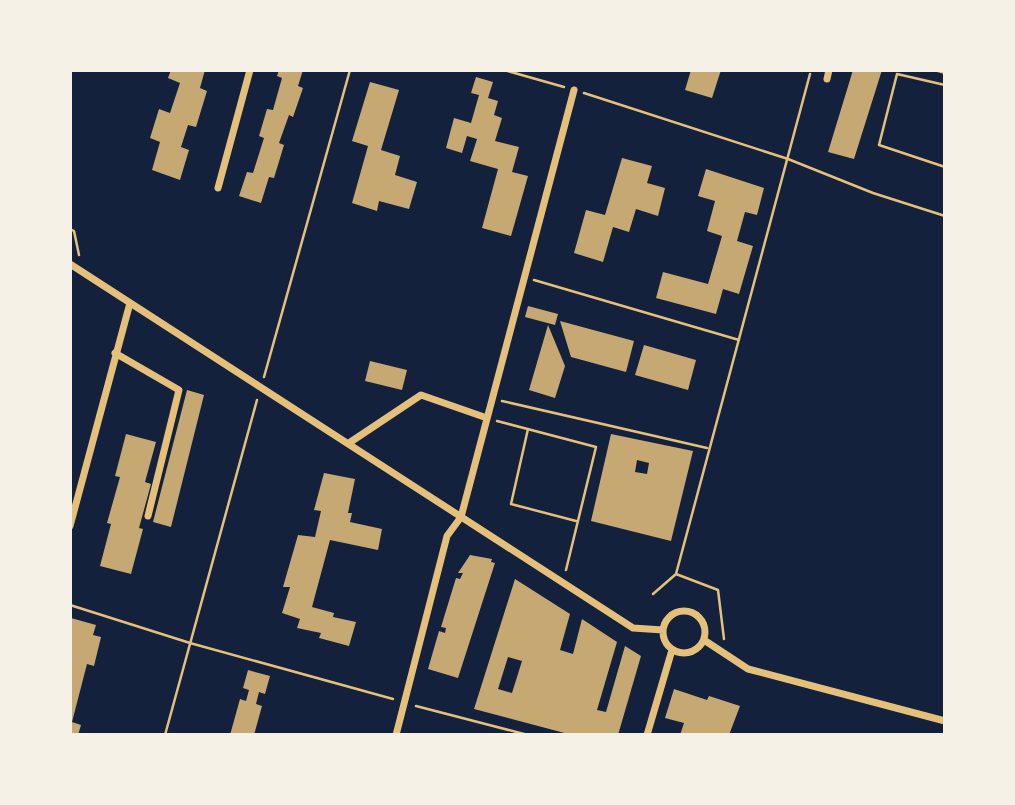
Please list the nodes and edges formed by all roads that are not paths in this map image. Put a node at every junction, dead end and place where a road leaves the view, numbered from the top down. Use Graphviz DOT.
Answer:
graph roads {
  1 [pos="250,70"];
  2 [pos="574,90"];
  3 [pos="218,188"];
  4 [pos="70,264"];
  5 [pos="130,303"];
  6 [pos="115,353"];
  7 [pos="487,418"];
  8 [pos="349,443"];
  9 [pos="148,516"];
  10 [pos="461,517"];
  11 [pos="70,526"];
  12 [pos="663,630"];
  13 [pos="704,640"];
  14 [pos="672,650"];
  15 [pos="945,721"];
  16 [pos="396,735"];
  17 [pos="647,735"];
  1 -- 3 [label="street"];
  2 -- 7 [label="street"];
  4 -- 5 [label="street"];
  5 -- 6 [label="street"];
  5 -- 8 [label="street"];
  6 -- 9 [label="street"];
  6 -- 11 [label="street"];
  7 -- 8 [label="street"];
  7 -- 10 [label="street"];
  8 -- 10 [label="street"];
  10 -- 12 [label="street"];
  10 -- 16 [label="street"];
  12 -- 13 [label="street"];
  12 -- 14 [label="street"];
  13 -- 14 [label="street"];
  13 -- 15 [label="street"];
  14 -- 17 [label="street"];
}
